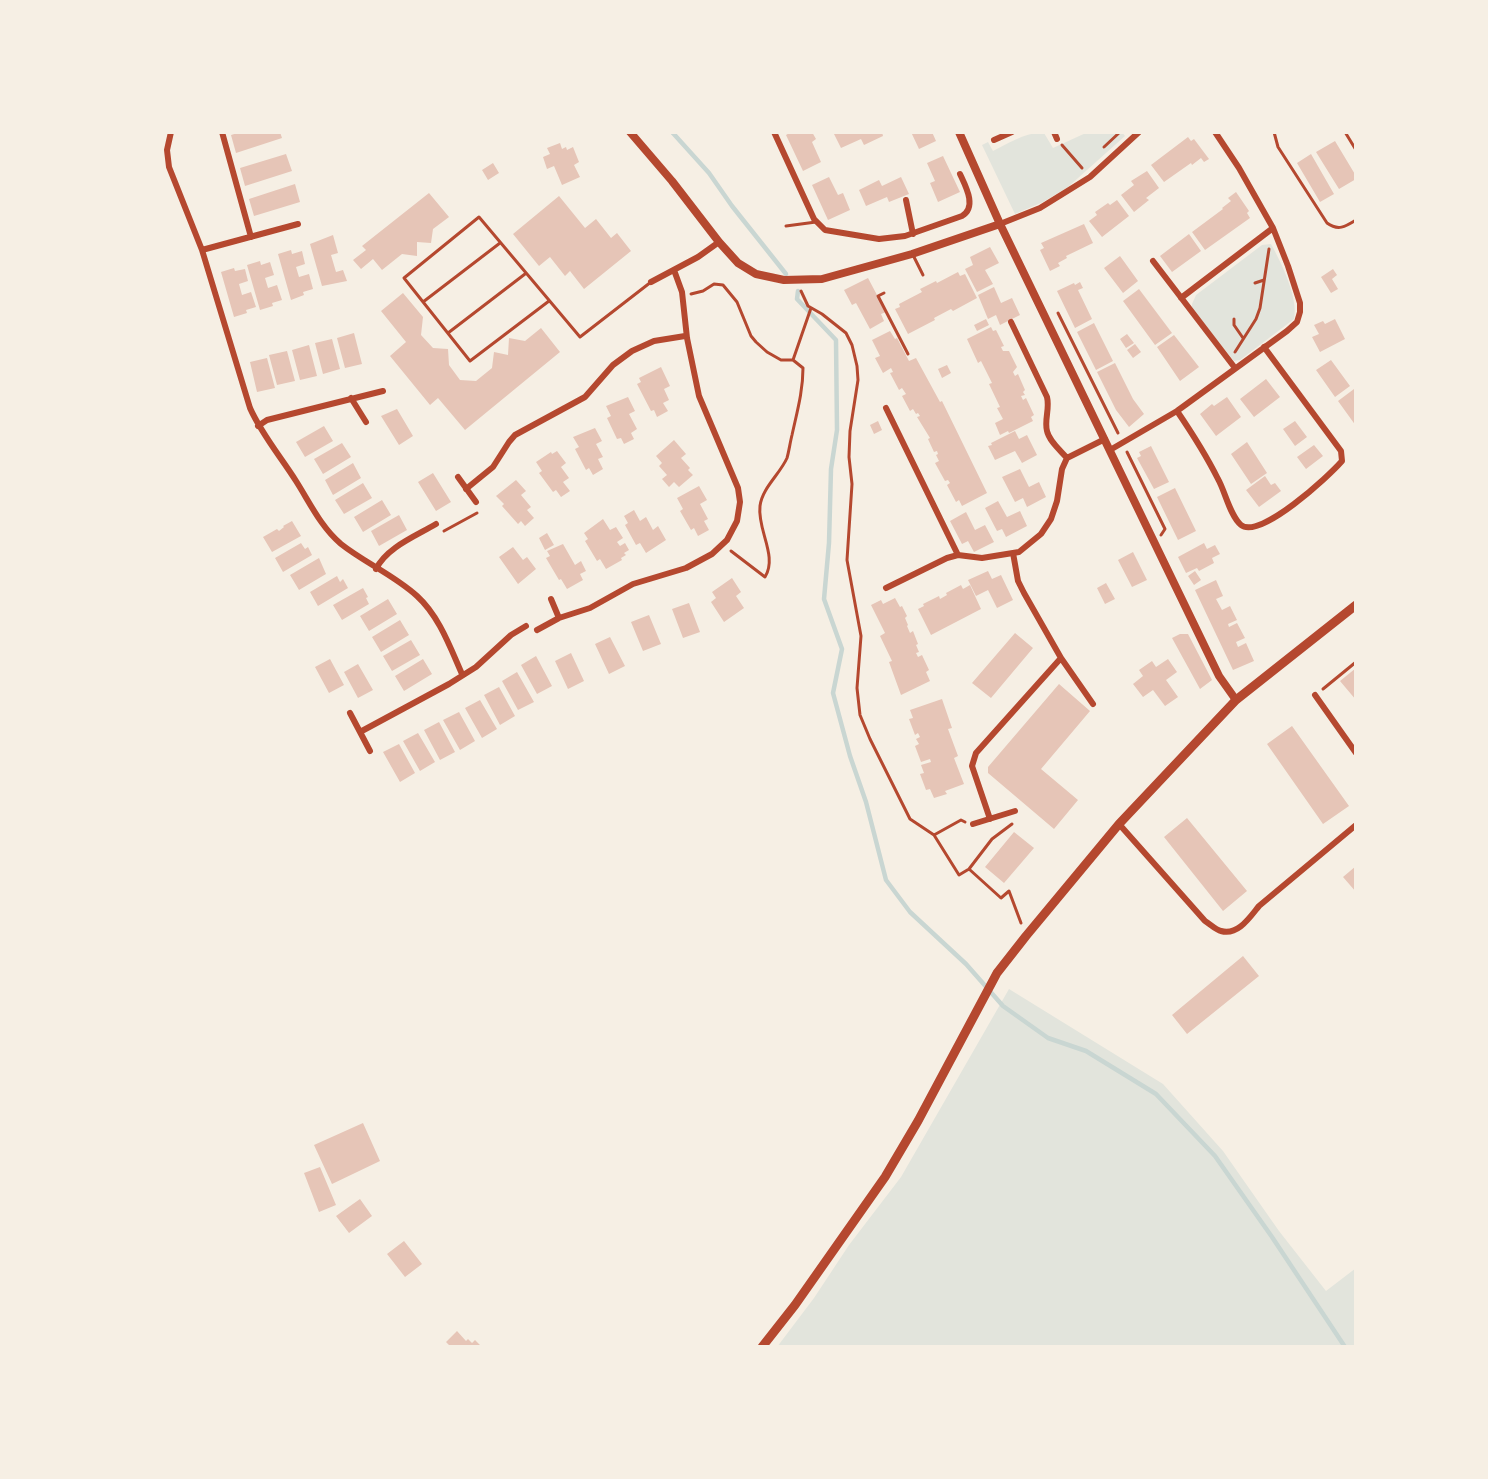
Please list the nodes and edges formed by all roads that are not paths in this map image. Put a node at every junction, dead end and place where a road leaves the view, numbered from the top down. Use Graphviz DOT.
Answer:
graph roads {
  1 [pos="171,132"];
  2 [pos="222,132"];
  3 [pos="630,132"];
  4 [pos="774,132"];
  5 [pos="959,132"];
  6 [pos="1012,132"];
  7 [pos="1138,132"];
  8 [pos="1215,132"];
  9 [pos="1274,132"];
  10 [pos="1345,132"];
  11 [pos="994,140"];
  12 [pos="1356,150"];
  13 [pos="960,174"];
  14 [pos="906,201"];
  15 [pos="1356,220"];
  16 [pos="816,222"];
  17 [pos="298,224"];
  18 [pos="999,224"];
  19 [pos="786,226"];
  20 [pos="1273,228"];
  21 [pos="913,234"];
  22 [pos="251,237"];
  23 [pos="719,242"];
  24 [pos="501,243"];
  25 [pos="202,250"];
  26 [pos="912,254"];
  27 [pos="1152,261"];
  28 [pos="674,270"];
  29 [pos="526,274"];
  30 [pos="923,275"];
  31 [pos="651,282"];
  32 [pos="1181,298"];
  33 [pos="549,301"];
  34 [pos="423,302"];
  35 [pos="1011,322"];
  36 [pos="448,333"];
  37 [pos="687,338"];
  38 [pos="1264,347"];
  39 [pos="1235,368"];
  40 [pos="383,391"];
  41 [pos="351,399"];
  42 [pos="886,408"];
  43 [pos="1177,411"];
  44 [pos="366,422"];
  45 [pos="258,426"];
  46 [pos="1105,439"];
  47 [pos="1110,450"];
  48 [pos="1067,458"];
  49 [pos="458,477"];
  50 [pos="466,489"];
  51 [pos="476,502"];
  52 [pos="436,524"];
  53 [pos="1013,554"];
  54 [pos="958,555"];
  55 [pos="376,568"];
  56 [pos="886,588"];
  57 [pos="551,599"];
  58 [pos="1356,605"];
  59 [pos="559,618"];
  60 [pos="526,626"];
  61 [pos="537,630"];
  62 [pos="1062,658"];
  63 [pos="462,674"];
  64 [pos="1315,695"];
  65 [pos="1236,700"];
  66 [pos="1093,704"];
  67 [pos="350,713"];
  68 [pos="360,732"];
  69 [pos="370,751"];
  70 [pos="1356,753"];
  71 [pos="1015,811"];
  72 [pos="990,819"];
  73 [pos="973,824"];
  74 [pos="1119,824"];
  75 [pos="1356,825"];
  76 [pos="762,1347"];
  1 -- 25 [label="street"];
  2 -- 22 [label="street"];
  3 -- 23 [label="street"];
  4 -- 16 [label="street"];
  5 -- 18 [label="street"];
  6 -- 11 [label="street"];
  7 -- 18 [label="street"];
  8 -- 20 [label="street"];
  9 -- 15 [label="lane"];
  10 -- 12 [label="lane"];
  13 -- 21 [label="street"];
  14 -- 21 [label="street"];
  16 -- 19 [label="lane"];
  16 -- 21 [label="street"];
  17 -- 22 [label="street"];
  18 -- 26 [label="street"];
  18 -- 46 [label="street"];
  20 -- 32 [label="street"];
  20 -- 38 [label="street"];
  22 -- 25 [label="street"];
  23 -- 26 [label="street"];
  23 -- 28 [label="street"];
  24 -- 29 [label="lane"];
  24 -- 34 [label="lane"];
  24 -- 34 [label="lane"];
  25 -- 45 [label="street"];
  26 -- 30 [label="lane"];
  27 -- 32 [label="street"];
  28 -- 31 [label="street"];
  28 -- 37 [label="street"];
  29 -- 33 [label="lane"];
  29 -- 36 [label="lane"];
  31 -- 33 [label="lane"];
  32 -- 39 [label="street"];
  33 -- 36 [label="lane"];
  34 -- 36 [label="lane"];
  35 -- 48 [label="street"];
  37 -- 50 [label="street"];
  37 -- 59 [label="street"];
  38 -- 39 [label="street"];
  38 -- 43 [label="street"];
  39 -- 43 [label="street"];
  40 -- 41 [label="street"];
  41 -- 44 [label="street"];
  41 -- 45 [label="street"];
  42 -- 54 [label="street"];
  43 -- 47 [label="street"];
  45 -- 55 [label="street"];
  46 -- 47 [label="street"];
  46 -- 48 [label="street"];
  47 -- 65 [label="street"];
  48 -- 53 [label="street"];
  49 -- 50 [label="street"];
  50 -- 51 [label="street"];
  52 -- 55 [label="street"];
  53 -- 54 [label="street"];
  53 -- 62 [label="street"];
  54 -- 56 [label="street"];
  55 -- 63 [label="street"];
  57 -- 59 [label="street"];
  58 -- 65 [label="main road"];
  59 -- 61 [label="street"];
  60 -- 63 [label="street"];
  62 -- 66 [label="street"];
  62 -- 72 [label="street"];
  63 -- 68 [label="street"];
  64 -- 70 [label="street"];
  65 -- 74 [label="main road"];
  67 -- 68 [label="street"];
  68 -- 69 [label="street"];
  71 -- 72 [label="street"];
  72 -- 73 [label="street"];
  74 -- 75 [label="street"];
  74 -- 76 [label="main road"];
}
